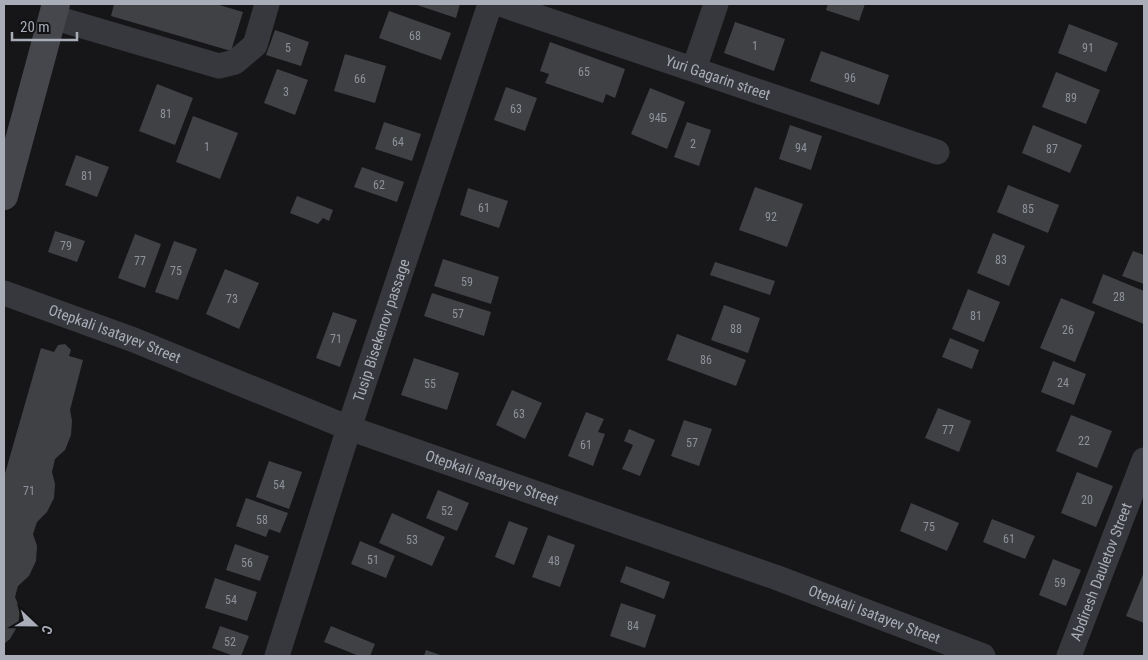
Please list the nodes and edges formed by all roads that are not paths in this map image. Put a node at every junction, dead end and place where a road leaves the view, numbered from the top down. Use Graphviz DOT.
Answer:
graph roads {
  1 [pos="267,4"];
  2 [pos="490,4"];
  3 [pos="500,4"];
  4 [pos="716,4"];
  5 [pos="54,10"];
  6 [pos="694,69"];
  7 [pos="937,152"];
  8 [pos="4,196"];
  9 [pos="4,293"];
  10 [pos="348,428"];
  11 [pos="1144,460"];
  12 [pos="278,656"];
  13 [pos="983,656"];
  14 [pos="1069,656"];
  1 -- 5 [label="street"];
  2 -- 10 [label="street, Tusip Bisekenov passage"];
  3 -- 6 [label="street, Yuri Gagarin street"];
  4 -- 6 [label="street"];
  5 -- 8 [label="street"];
  6 -- 7 [label="street, Yuri Gagarin street"];
  9 -- 10 [label="street, Otepkali Isatayev Street"];
  10 -- 12 [label="street, Tusip Bisekenov passage"];
  10 -- 13 [label="street, Otepkali Isatayev Street"];
  11 -- 14 [label="street, Abdiresh Dauletov Street"];
}
